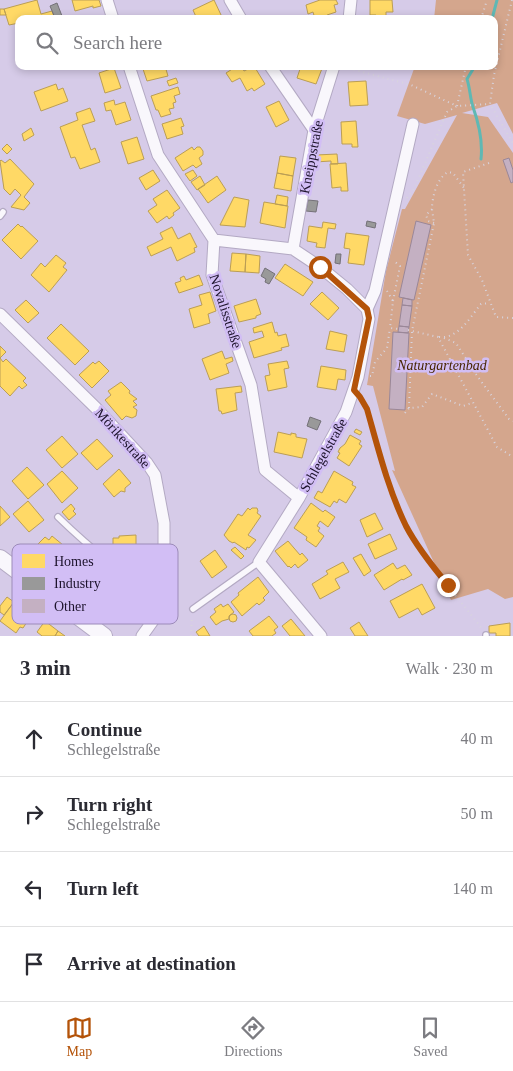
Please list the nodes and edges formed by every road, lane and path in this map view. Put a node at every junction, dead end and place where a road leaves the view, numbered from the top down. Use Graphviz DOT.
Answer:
graph roads {
  1 [pos="107,0"];
  2 [pos="230,0"];
  3 [pos="351,0"];
  4 [pos="486,0"];
  5 [pos="512,0"];
  6 [pos="112,15"];
  7 [pos="239,15"];
  8 [pos="349,15"];
  9 [pos="482,15"];
  10 [pos="498,58"];
  11 [pos="130,70"];
  12 [pos="273,70"];
  13 [pos="333,70"];
  14 [pos="357,70"];
  15 [pos="465,70"];
  16 [pos="495,70"];
  17 [pos="490,104"];
  18 [pos="457,106"];
  19 [pos="413,124"];
  20 [pos="314,130"];
  21 [pos="513,143"];
  22 [pos="489,163"];
  23 [pos="465,189"];
  24 [pos="395,204"];
  25 [pos="432,209"];
  26 [pos="434,223"];
  27 [pos="214,240"];
  28 [pos="293,249"];
  29 [pos="394,261"];
  30 [pos="385,288"];
  31 [pos="393,301"];
  32 [pos="490,303"];
  33 [pos="367,309"];
  34 [pos="0,314"];
  35 [pos="513,318"];
  36 [pos="390,328"];
  37 [pos="399,329"];
  38 [pos="408,330"];
  39 [pos="412,330"];
  40 [pos="438,337"];
  41 [pos="444,338"];
  42 [pos="372,376"];
  43 [pos="354,390"];
  44 [pos="472,403"];
  45 [pos="409,408"];
  46 [pos="405,413"];
  47 [pos="513,421"];
  48 [pos="513,458"];
  49 [pos="299,498"];
  50 [pos="58,517"];
  51 [pos="87,544"];
  52 [pos="164,544"];
  53 [pos="0,558"];
  54 [pos="259,562"];
  55 [pos="12,567"];
  56 [pos="193,609"];
  57 [pos="88,624"];
  58 [pos="150,624"];
  59 [pos="104,636"];
  60 [pos="142,636"];
  61 [pos="191,636"];
  62 [pos="321,636"];
  63 [pos="486,636"];
  1 -- 6 [label="street"];
  2 -- 7 [label="street"];
  3 -- 8 [label="street"];
  4 -- 9 [label="path"];
  5 -- 10 [label="path"];
  11 -- 27 [label="street"];
  12 -- 20 [label="street"];
  13 -- 20 [label="street, Kneippstraße"];
  14 -- 18 [label="path"];
  15 -- 18 [label="path"];
  16 -- 17 [label="path"];
  17 -- 18 [label="path"];
  17 -- 21 [label="path"];
  18 -- 24 [label="path"];
  19 -- 24 [label="street, Schlegelstraße"];
  20 -- 28 [label="street, Kneippstraße"];
  22 -- 23 [label="path"];
  23 -- 25 [label="path"];
  23 -- 32 [label="path"];
  24 -- 33 [label="street, Schlegelstraße"];
  25 -- 26 [label="path"];
  25 -- 26 [label="path"];
  26 -- 39 [label="path"];
  27 -- 28 [label="street"];
  27 -- 49 [label="street, Novalisstraße"];
  28 -- 33 [label="street"];
  29 -- 31 [label="path"];
  30 -- 31 [label="path"];
  31 -- 36 [label="path"];
  32 -- 35 [label="path"];
  32 -- 41 [label="path"];
  33 -- 43 [label="street, Schlegelstraße"];
  34 -- 52 [label="street, Mörikestraße"];
  36 -- 37 [label="path"];
  36 -- 42 [label="path"];
  38 -- 39 [label="path"];
  39 -- 40 [label="path"];
  39 -- 45 [label="path"];
  40 -- 41 [label="path"];
  40 -- 44 [label="path"];
  41 -- 47 [label="path"];
  43 -- 49 [label="street, Schlegelstraße"];
  43 -- 63 [label="path"];
  44 -- 45 [label="path"];
  44 -- 48 [label="path"];
  45 -- 46 [label="path"];
  49 -- 54 [label="street, Schlegelstraße"];
  50 -- 51 [label="lane"];
  53 -- 55 [label="street"];
  54 -- 56 [label="lane, Schlegelstraße"];
  54 -- 62 [label="street"];
  56 -- 61 [label="path"];
  57 -- 59 [label="street"];
  58 -- 60 [label="street, Mörikestraße"];
}
